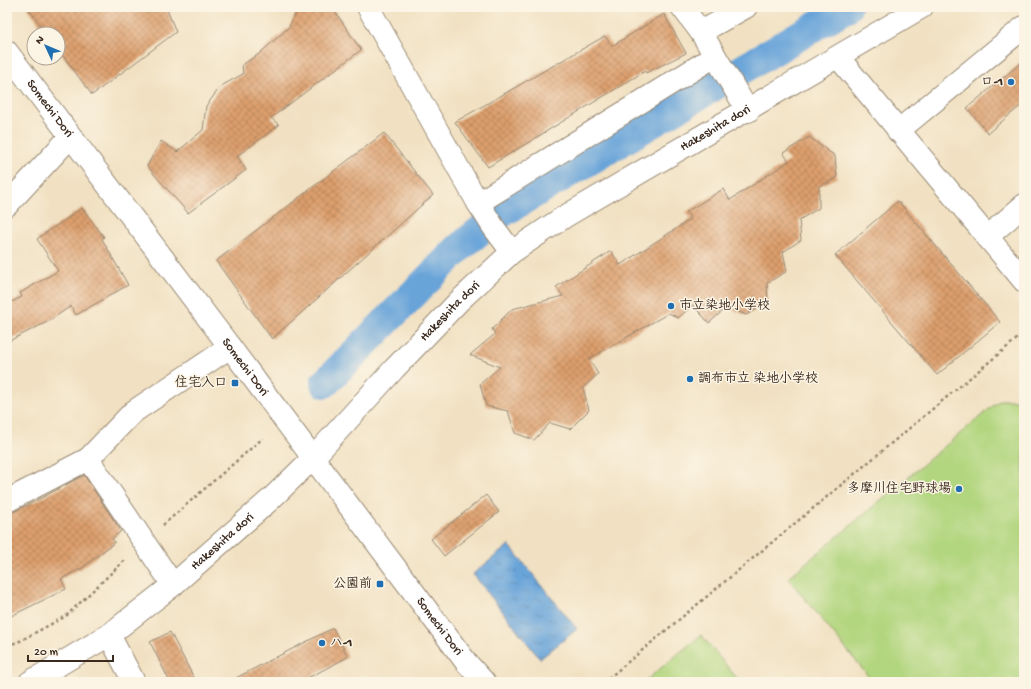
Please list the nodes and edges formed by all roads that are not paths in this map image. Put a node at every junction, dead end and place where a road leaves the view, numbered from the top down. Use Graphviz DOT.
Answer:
graph roads {
  1 [pos="368,7"];
  2 [pos="682,7"];
  3 [pos="746,7"];
  4 [pos="922,7"];
  5 [pos="1024,27"];
  6 [pos="701,32"];
  7 [pos="7,52"];
  8 [pos="838,57"];
  9 [pos="717,60"];
  10 [pos="748,110"];
  11 [pos="898,131"];
  12 [pos="70,137"];
  13 [pos="479,204"];
  14 [pos="7,205"];
  15 [pos="1024,205"];
  16 [pos="987,237"];
  17 [pos="512,252"];
  18 [pos="1024,282"];
  19 [pos="230,347"];
  20 [pos="313,458"];
  21 [pos="88,459"];
  22 [pos="7,501"];
  23 [pos="173,585"];
  24 [pos="110,634"];
  25 [pos="30,682"];
  26 [pos="134,682"];
  27 [pos="484,682"];
  1 -- 13 [label="street"];
  2 -- 6 [label="street"];
  3 -- 6 [label="street"];
  4 -- 8 [label="street, Hakeshita dori"];
  5 -- 11 [label="street"];
  6 -- 9 [label="street"];
  7 -- 12 [label="street, Somechi Dori"];
  8 -- 10 [label="street, Hakeshita dori"];
  8 -- 11 [label="street"];
  9 -- 10 [label="street"];
  9 -- 13 [label="street"];
  10 -- 17 [label="street, Hakeshita dori"];
  11 -- 16 [label="street"];
  12 -- 14 [label="street"];
  12 -- 19 [label="street, Somechi Dori"];
  13 -- 17 [label="street"];
  15 -- 16 [label="street"];
  16 -- 18 [label="street"];
  17 -- 20 [label="street, Hakeshita dori"];
  19 -- 20 [label="street, Somechi Dori"];
  19 -- 21 [label="street"];
  20 -- 23 [label="street, Hakeshita dori"];
  20 -- 27 [label="street, Somechi Dori"];
  21 -- 22 [label="street"];
  21 -- 23 [label="street"];
  23 -- 24 [label="street, Hakeshita dori"];
  24 -- 25 [label="street, Hakeshita dori"];
  24 -- 26 [label="street"];
}
